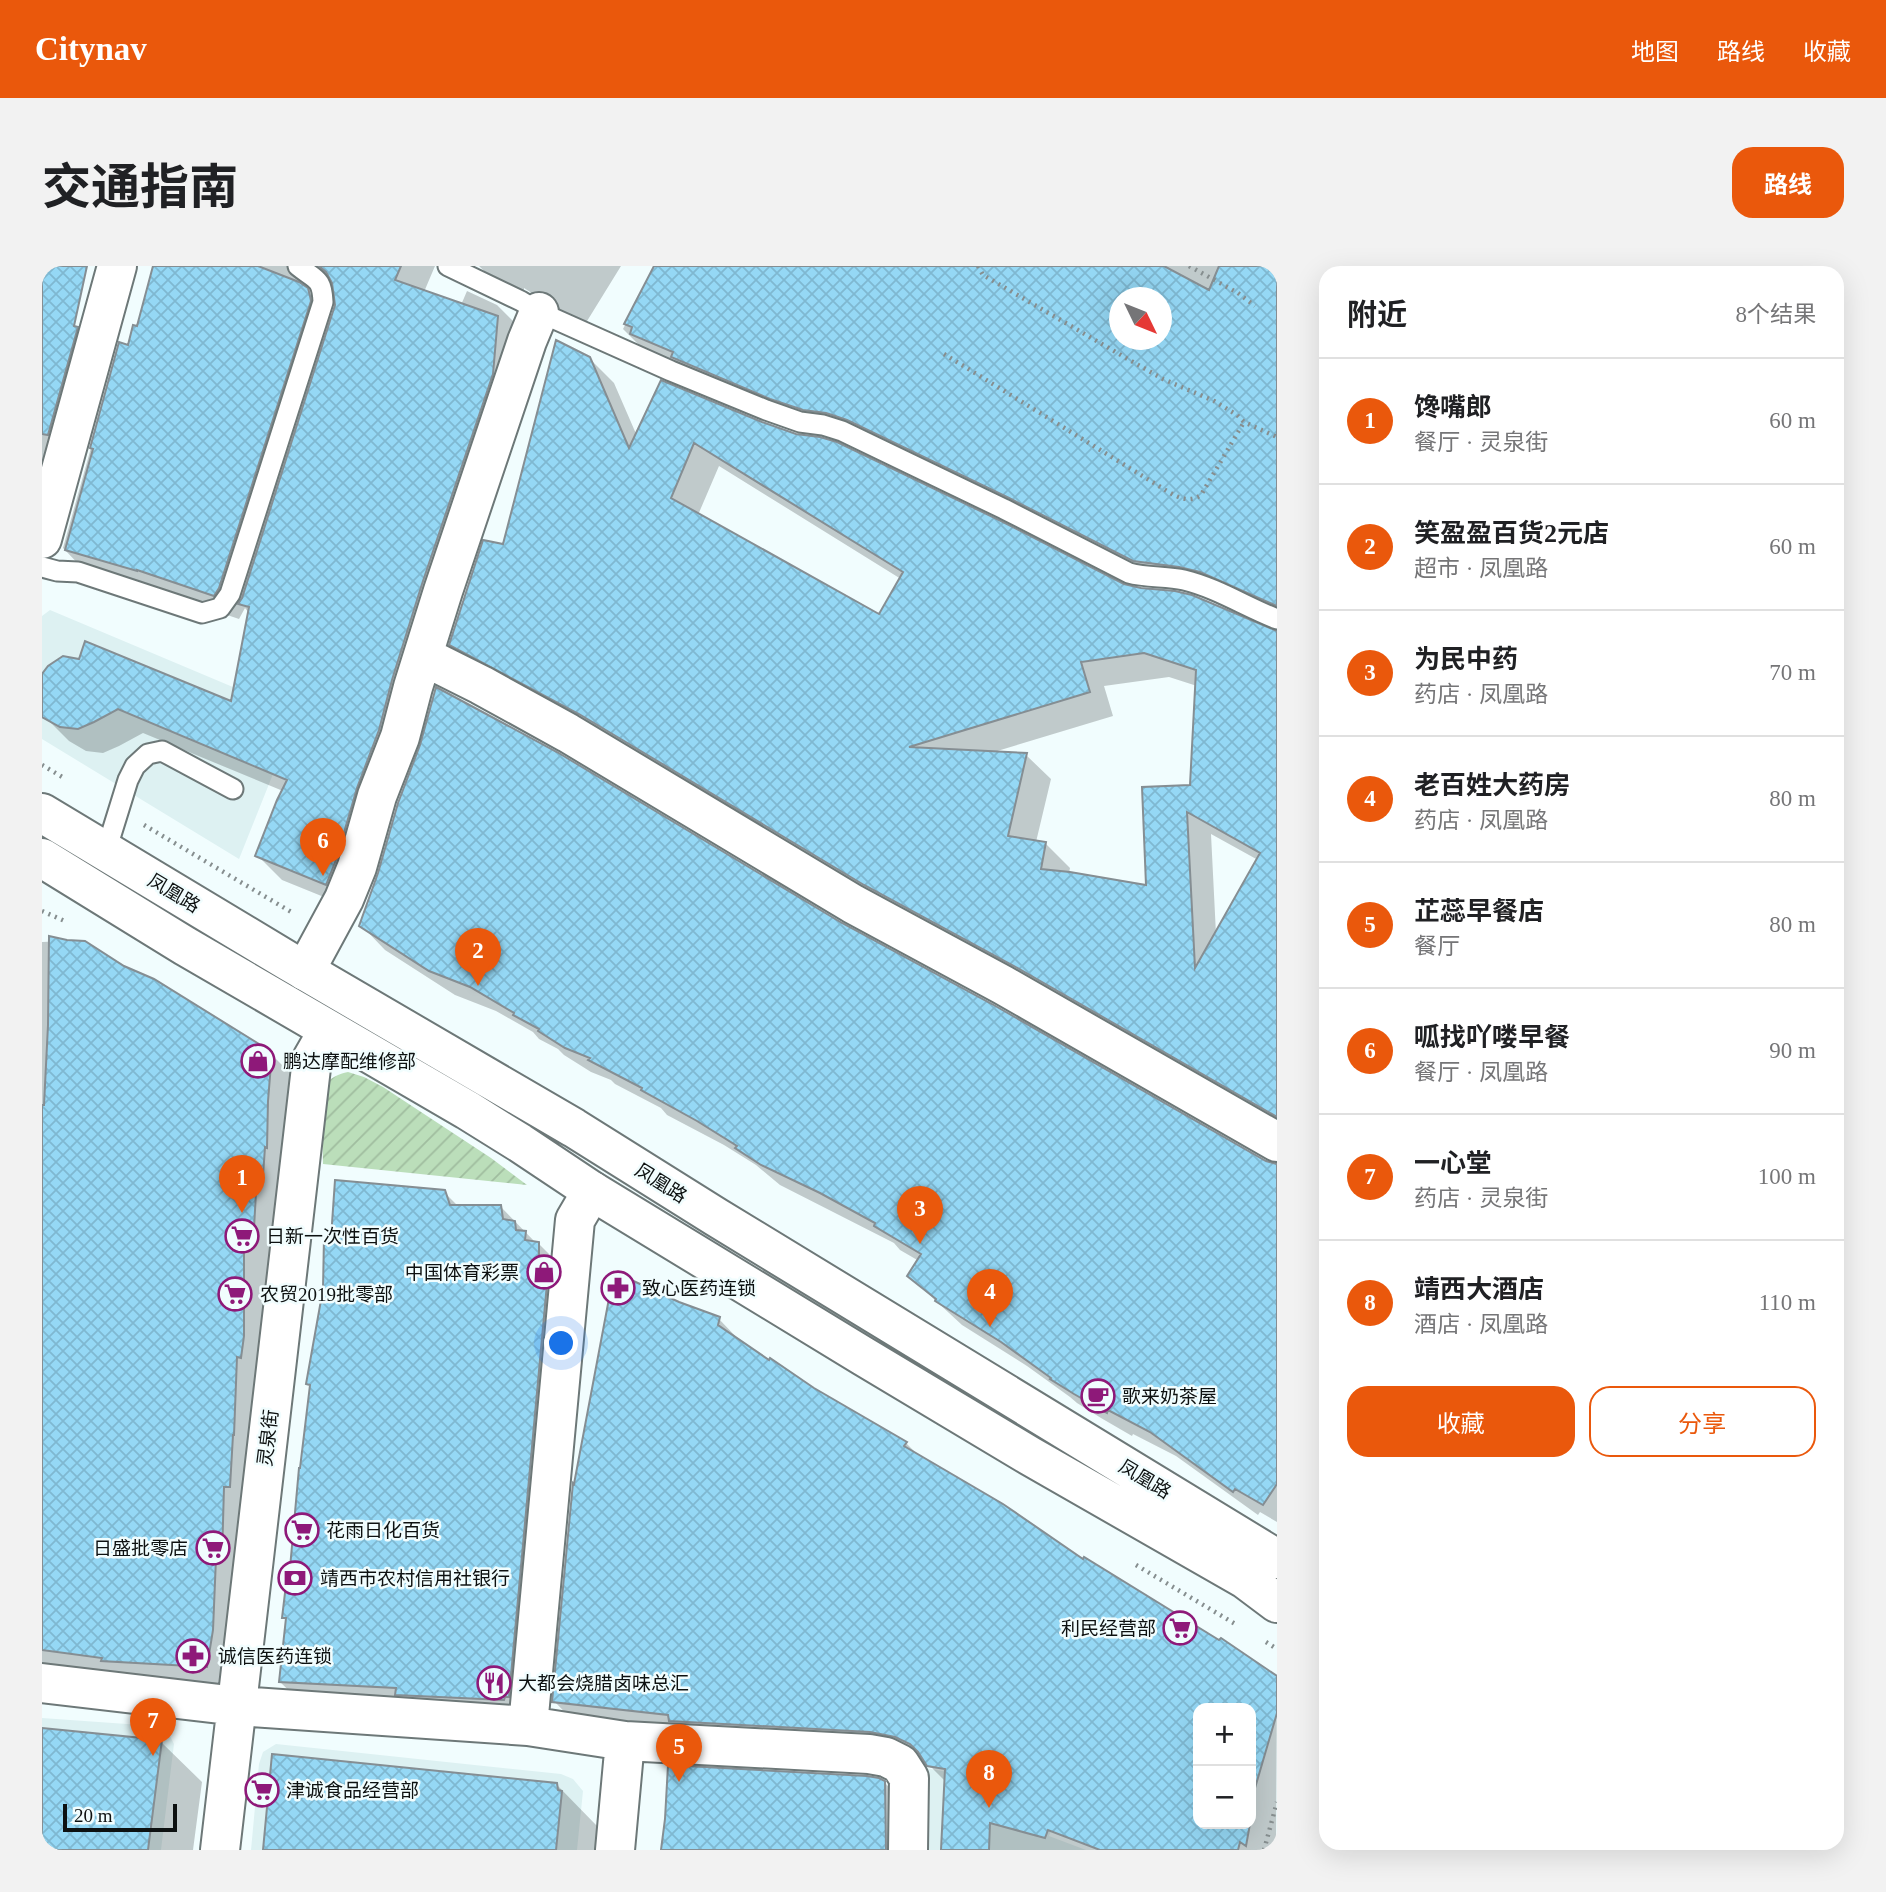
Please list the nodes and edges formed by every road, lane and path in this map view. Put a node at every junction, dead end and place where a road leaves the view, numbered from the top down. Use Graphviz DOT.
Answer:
graph roads {
  1 [pos="117,266"];
  2 [pos="298,266"];
  3 [pos="448,266"];
  4 [pos="978,266"];
  5 [pos="1189,266"];
  6 [pos="1255,306"];
  7 [pos="540,312"];
  8 [pos="944,354"];
  9 [pos="1244,422"];
  10 [pos="1277,437"];
  11 [pos="42,539"];
  12 [pos="42,567"];
  13 [pos="1277,619"];
  14 [pos="423,656"];
  15 [pos="233,789"];
  16 [pos="119,810"];
  17 [pos="42,813"];
  18 [pos="106,851"];
  19 [pos="45,870"];
  20 [pos="326,932"];
  21 [pos="305,971"];
  22 [pos="328,1031"];
  23 [pos="1277,1142"];
  24 [pos="592,1191"];
  25 [pos="1277,1559"];
  26 [pos="1277,1603"];
  27 [pos="42,1683"];
  28 [pos="237,1706"];
  29 [pos="528,1726"];
  30 [pos="625,1741"];
  31 [pos="1277,1802"];
  32 [pos="219,1850"];
  33 [pos="615,1850"];
  34 [pos="908,1850"];
  35 [pos="1264,1850"];
  1 -- 11 [label="street"];
  2 -- 12 [label="lane"];
  3 -- 7 [label="lane"];
  4 -- 9 [label="path"];
  5 -- 6 [label="path"];
  7 -- 13 [label="lane"];
  7 -- 14 [label="street"];
  8 -- 9 [label="path"];
  9 -- 10 [label="path"];
  14 -- 20 [label="street"];
  14 -- 23 [label="street"];
  15 -- 16 [label="lane"];
  16 -- 18 [label="lane"];
  16 -- 20 [label="path"];
  17 -- 18 [label="street, 凤凰路"];
  18 -- 21 [label="street, 凤凰路"];
  19 -- 22 [label="street, 凤凰路"];
  20 -- 21 [label="street"];
  21 -- 25 [label="street, 凤凰路"];
  22 -- 24 [label="street, 凤凰路"];
  22 -- 28 [label="street, 灵泉街"];
  24 -- 26 [label="street, 凤凰路"];
  24 -- 29 [label="street"];
  27 -- 28 [label="street"];
  28 -- 29 [label="street"];
  28 -- 32 [label="street, 灵泉街"];
  29 -- 30 [label="street"];
  30 -- 33 [label="street"];
  30 -- 34 [label="street"];
  31 -- 35 [label="path"];
}
